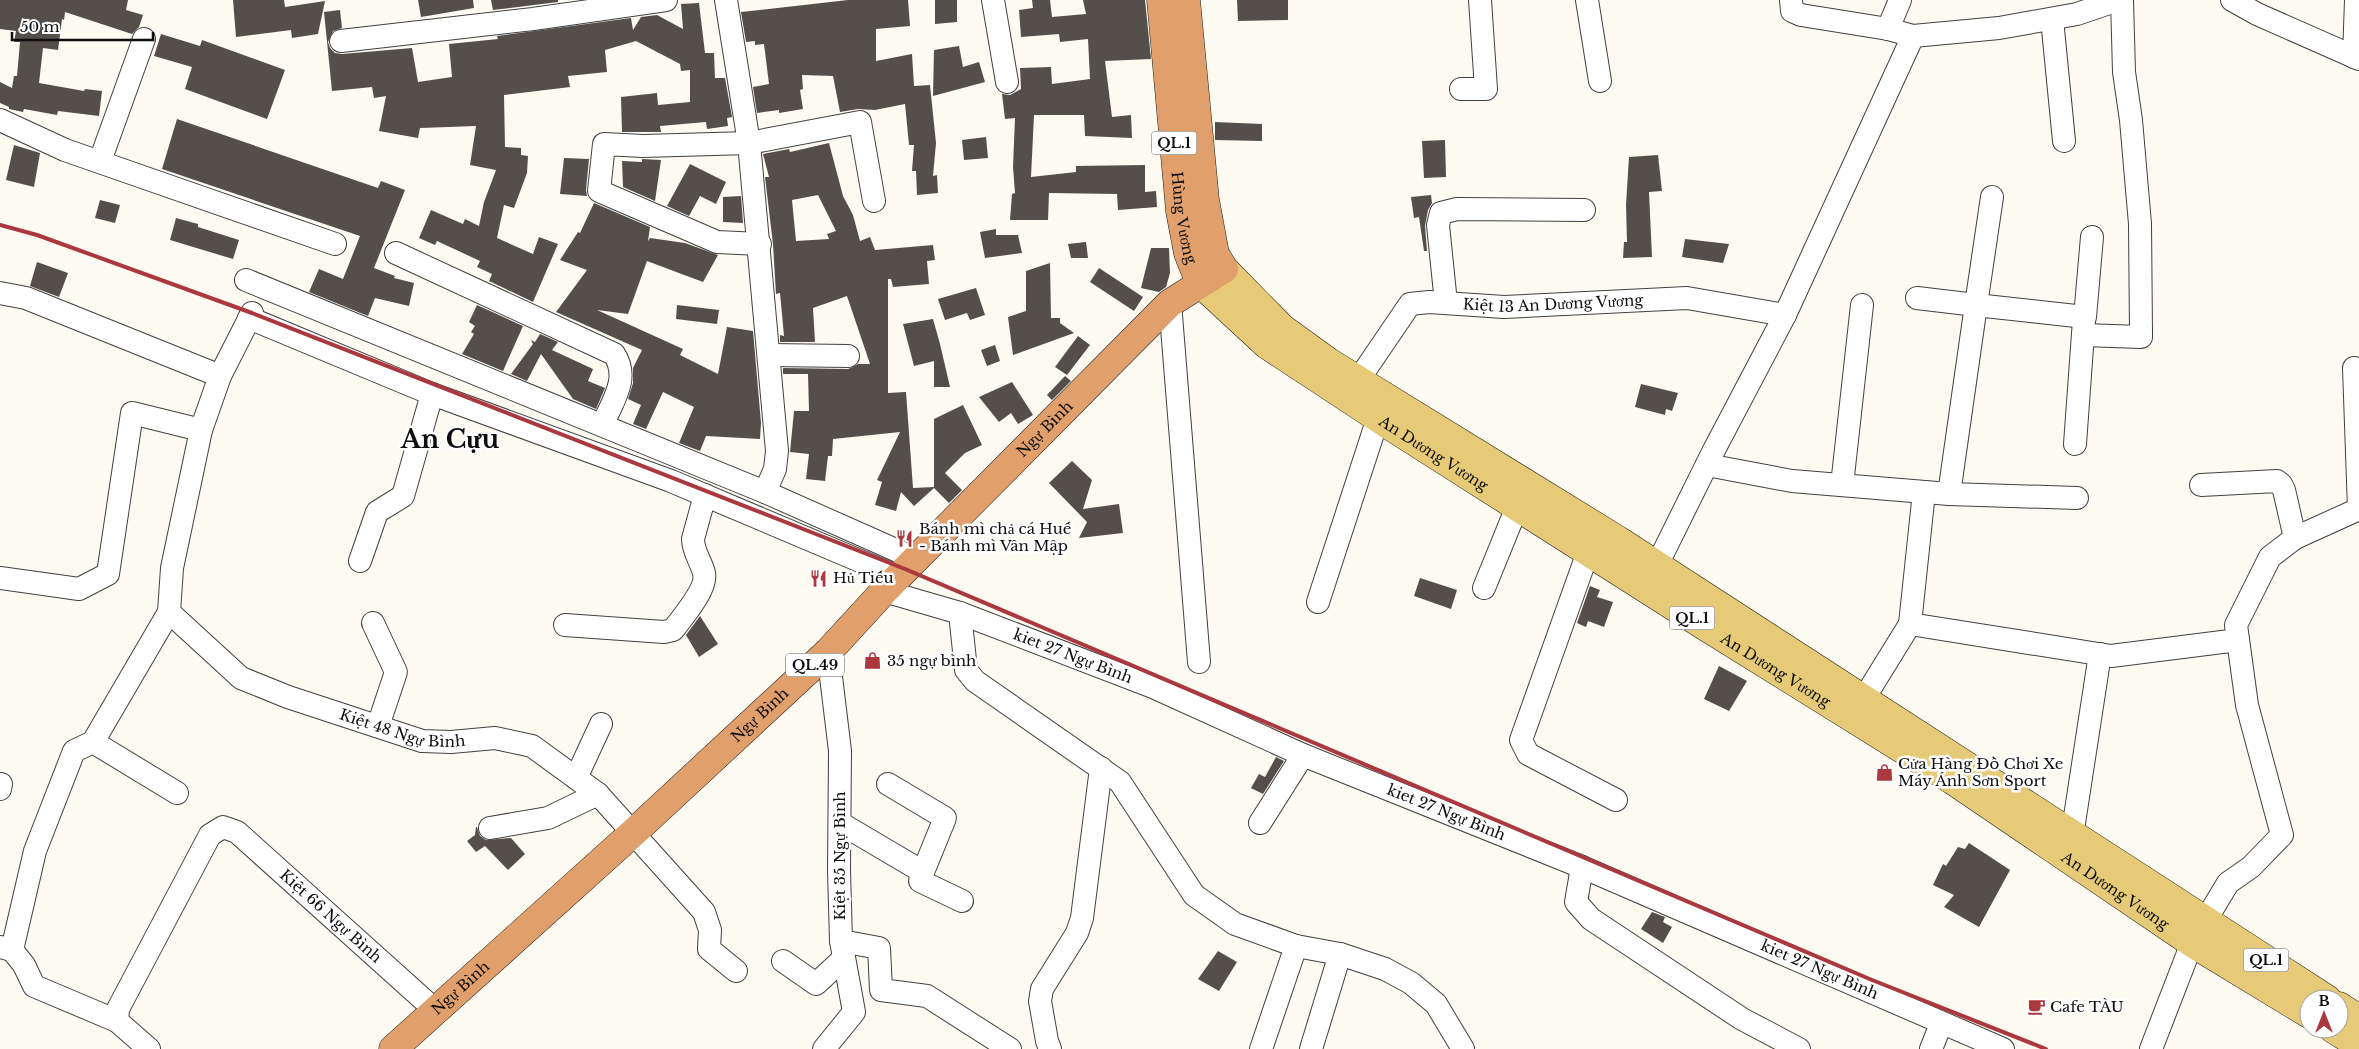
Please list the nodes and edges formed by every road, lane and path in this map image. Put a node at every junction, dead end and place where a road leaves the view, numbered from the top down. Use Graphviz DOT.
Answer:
graph roads {
  1 [pos="666,0"];
  2 [pos="726,0"];
  3 [pos="993,0"];
  4 [pos="1161,0"];
  5 [pos="1186,0"];
  6 [pos="1480,0"];
  7 [pos="1587,0"];
  8 [pos="1791,0"];
  9 [pos="1900,0"];
  10 [pos="2118,0"];
  11 [pos="2122,0"];
  12 [pos="2232,0"];
  13 [pos="2356,0"];
  14 [pos="636,2"];
  15 [pos="531,9"];
  16 [pos="2052,19"];
  17 [pos="1888,29"];
  18 [pos="1913,36"];
  19 [pos="144,39"];
  20 [pos="341,41"];
  21 [pos="2357,58"];
  22 [pos="1600,81"];
  23 [pos="1007,82"];
  24 [pos="1461,89"];
  25 [pos="0,120"];
  26 [pos="2064,142"];
  27 [pos="749,143"];
  28 [pos="100,161"];
  29 [pos="1992,197"];
  30 [pos="874,201"];
  31 [pos="1584,210"];
  32 [pos="2092,237"];
  33 [pos="336,244"];
  34 [pos="760,244"];
  35 [pos="396,253"];
  36 [pos="1224,269"];
  37 [pos="246,280"];
  38 [pos="1200,283"];
  39 [pos="0,293"];
  40 [pos="1916,298"];
  41 [pos="1170,302"];
  42 [pos="1446,304"];
  43 [pos="1862,305"];
  44 [pos="1976,305"];
  45 [pos="1786,315"];
  46 [pos="2084,326"];
  47 [pos="770,355"];
  48 [pos="848,356"];
  49 [pos="2354,368"];
  50 [pos="220,376"];
  51 [pos="1359,379"];
  52 [pos="432,394"];
  53 [pos="1378,418"];
  54 [pos="603,424"];
  55 [pos="201,430"];
  56 [pos="2075,444"];
  57 [pos="1707,464"];
  58 [pos="1842,485"];
  59 [pos="2200,485"];
  60 [pos="765,492"];
  61 [pos="1924,492"];
  62 [pos="1949,494"];
  63 [pos="705,495"];
  64 [pos="2077,498"];
  65 [pos="1517,507"];
  66 [pos="2359,509"];
  67 [pos="2294,538"];
  68 [pos="1588,552"];
  69 [pos="360,561"];
  70 [pos="1657,565"];
  71 [pos="899,576"];
  72 [pos="0,578"];
  73 [pos="1484,588"];
  74 [pos="1318,602"];
  75 [pos="169,612"];
  76 [pos="960,613"];
  77 [pos="373,623"];
  78 [pos="1910,624"];
  79 [pos="565,625"];
  80 [pos="2238,640"];
  81 [pos="828,652"];
  82 [pos="2100,654"];
  83 [pos="1775,656"];
  84 [pos="1199,662"];
  85 [pos="1863,700"];
  86 [pos="600,724"];
  87 [pos="378,726"];
  88 [pos="93,742"];
  89 [pos="1303,755"];
  90 [pos="1101,768"];
  91 [pos="576,778"];
  92 [pos="888,784"];
  93 [pos="177,793"];
  94 [pos="598,794"];
  95 [pos="1616,800"];
  96 [pos="840,823"];
  97 [pos="1260,824"];
  98 [pos="490,828"];
  99 [pos="634,832"];
  100 [pos="2072,836"];
  101 [pos="1582,868"];
  102 [pos="923,872"];
  103 [pos="962,901"];
  104 [pos="2198,932"];
  105 [pos="1296,946"];
  106 [pos="6,948"];
  107 [pos="842,949"];
  108 [pos="1340,954"];
  109 [pos="783,961"];
  110 [pos="736,971"];
  111 [pos="2308,989"];
  112 [pos="2299,1007"];
  113 [pos="435,1010"];
  114 [pos="117,1021"];
  115 [pos="1941,1024"];
  116 [pos="831,1046"];
  117 [pos="149,1049"];
  118 [pos="393,1049"];
  119 [pos="1010,1049"];
  120 [pos="1050,1049"];
  121 [pos="1261,1049"];
  122 [pos="1311,1049"];
  123 [pos="1463,1049"];
  124 [pos="1799,1049"];
  125 [pos="1931,1049"];
  126 [pos="2003,1049"];
  127 [pos="2151,1049"];
  1 -- 14 [label="street"];
  2 -- 27 [label="street"];
  3 -- 23 [label="street"];
  4 -- 38 [label="highway, Hùng Vương / QL.1"];
  5 -- 36 [label="highway, Hùng Vương / QL.1"];
  6 -- 24 [label="street"];
  7 -- 22 [label="street"];
  8 -- 17 [label="street"];
  9 -- 17 [label="street"];
  10 -- 16 [label="street"];
  11 -- 46 [label="street"];
  12 -- 21 [label="street"];
  13 -- 21 [label="street"];
  14 -- 15 [label="street"];
  15 -- 20 [label="street"];
  16 -- 18 [label="street"];
  16 -- 26 [label="street"];
  17 -- 18 [label="street"];
  18 -- 45 [label="street"];
  19 -- 28 [label="street"];
  25 -- 28 [label="street"];
  27 -- 30 [label="street"];
  27 -- 34 [label="street"];
  27 -- 34 [label="street"];
  28 -- 33 [label="street"];
  29 -- 44 [label="street"];
  31 -- 42 [label="street"];
  32 -- 46 [label="street"];
  34 -- 47 [label="street"];
  35 -- 54 [label="street"];
  36 -- 38 [label="highway, Ngự Bình / QL.49"];
  36 -- 51 [label="main road, An Dương Vương / QL.1"];
  37 -- 54 [label="street"];
  38 -- 41 [label="highway, Ngự Bình / QL.49"];
  38 -- 53 [label="main road, An Dương Vương / QL.1"];
  39 -- 50 [label="street"];
  40 -- 44 [label="street"];
  41 -- 71 [label="highway, Ngự Bình / QL.49"];
  41 -- 84 [label="street"];
  42 -- 45 [label="street, Kiệt 13 An Dương Vương"];
  42 -- 51 [label="street, Kiệt 13 An Dương Vương"];
  43 -- 58 [label="street"];
  44 -- 46 [label="street"];
  44 -- 62 [label="street"];
  45 -- 57 [label="street"];
  46 -- 56 [label="street"];
  47 -- 48 [label="street"];
  47 -- 60 [label="street"];
  49 -- 66 [label="street"];
  50 -- 52 [label="street"];
  50 -- 55 [label="street"];
  51 -- 70 [label="main road, An Dương Vương / QL.1"];
  52 -- 63 [label="street"];
  52 -- 69 [label="street"];
  53 -- 65 [label="main road, An Dương Vương / QL.1"];
  53 -- 74 [label="street"];
  54 -- 60 [label="street"];
  55 -- 72 [label="street"];
  55 -- 75 [label="street"];
  57 -- 58 [label="street"];
  57 -- 70 [label="street"];
  58 -- 61 [label="street"];
  59 -- 67 [label="street"];
  60 -- 71 [label="street"];
  61 -- 62 [label="street"];
  61 -- 78 [label="street"];
  62 -- 64 [label="street"];
  63 -- 71 [label="street"];
  63 -- 79 [label="street"];
  65 -- 68 [label="main road, An Dương Vương / QL.1"];
  65 -- 73 [label="street"];
  66 -- 67 [label="street"];
  67 -- 80 [label="street"];
  68 -- 83 [label="main road, An Dương Vương / QL.1"];
  68 -- 95 [label="street"];
  70 -- 83 [label="main road, An Dương Vương / QL.1"];
  71 -- 76 [label="street, kiet 27 Ngự Bình"];
  71 -- 81 [label="highway, Ngự Bình / QL.49"];
  75 -- 87 [label="street, Kiệt 48 Ngự Bình"];
  75 -- 88 [label="street"];
  76 -- 89 [label="street, kiet 27 Ngự Bình"];
  76 -- 90 [label="street"];
  77 -- 87 [label="street"];
  78 -- 82 [label="street"];
  78 -- 85 [label="street"];
  80 -- 82 [label="street"];
  80 -- 104 [label="street"];
  81 -- 96 [label="street, Kiệt 35 Ngự Bình"];
  81 -- 99 [label="highway, Ngự Bình / QL.49"];
  82 -- 100 [label="street"];
  83 -- 85 [label="main road, An Dương Vương / QL.1"];
  83 -- 104 [label="main road, An Dương Vương / QL.1"];
  85 -- 100 [label="main road, An Dương Vương / QL.1"];
  86 -- 91 [label="street"];
  87 -- 91 [label="street, Kiệt 48 Ngự Bình"];
  88 -- 93 [label="street"];
  88 -- 106 [label="street"];
  89 -- 97 [label="street"];
  89 -- 101 [label="street, kiet 27 Ngự Bình"];
  90 -- 105 [label="street"];
  90 -- 120 [label="street"];
  91 -- 94 [label="street, Kiệt 48 Ngự Bình"];
  92 -- 102 [label="street"];
  94 -- 98 [label="street"];
  94 -- 99 [label="street, Kiệt 48 Ngự Bình"];
  96 -- 102 [label="street"];
  96 -- 107 [label="street, Kiệt 35 Ngự Bình"];
  99 -- 110 [label="street, Kiệt 48 Ngự Bình"];
  99 -- 113 [label="highway, Ngự Bình / QL.49"];
  100 -- 104 [label="main road, An Dương Vương / QL.1"];
  101 -- 115 [label="street, kiet 27 Ngự Bình"];
  101 -- 124 [label="street"];
  102 -- 103 [label="street"];
  104 -- 111 [label="main road, An Dương Vương / QL.1"];
  104 -- 112 [label="main road, An Dương Vương / QL.1"];
  104 -- 127 [label="street"];
  105 -- 108 [label="street"];
  105 -- 121 [label="street"];
  106 -- 114 [label="street"];
  107 -- 109 [label="street"];
  107 -- 116 [label="street, Kiệt 35 Ngự Bình"];
  107 -- 119 [label="street"];
  108 -- 122 [label="street"];
  108 -- 123 [label="street"];
  113 -- 114 [label="street, Kiệt 66 Ngự Bình"];
  113 -- 118 [label="highway, Ngự Bình / QL.49"];
  114 -- 117 [label="street"];
  115 -- 125 [label="street"];
  115 -- 126 [label="street, kiet 27 Ngự Bình"];
}
